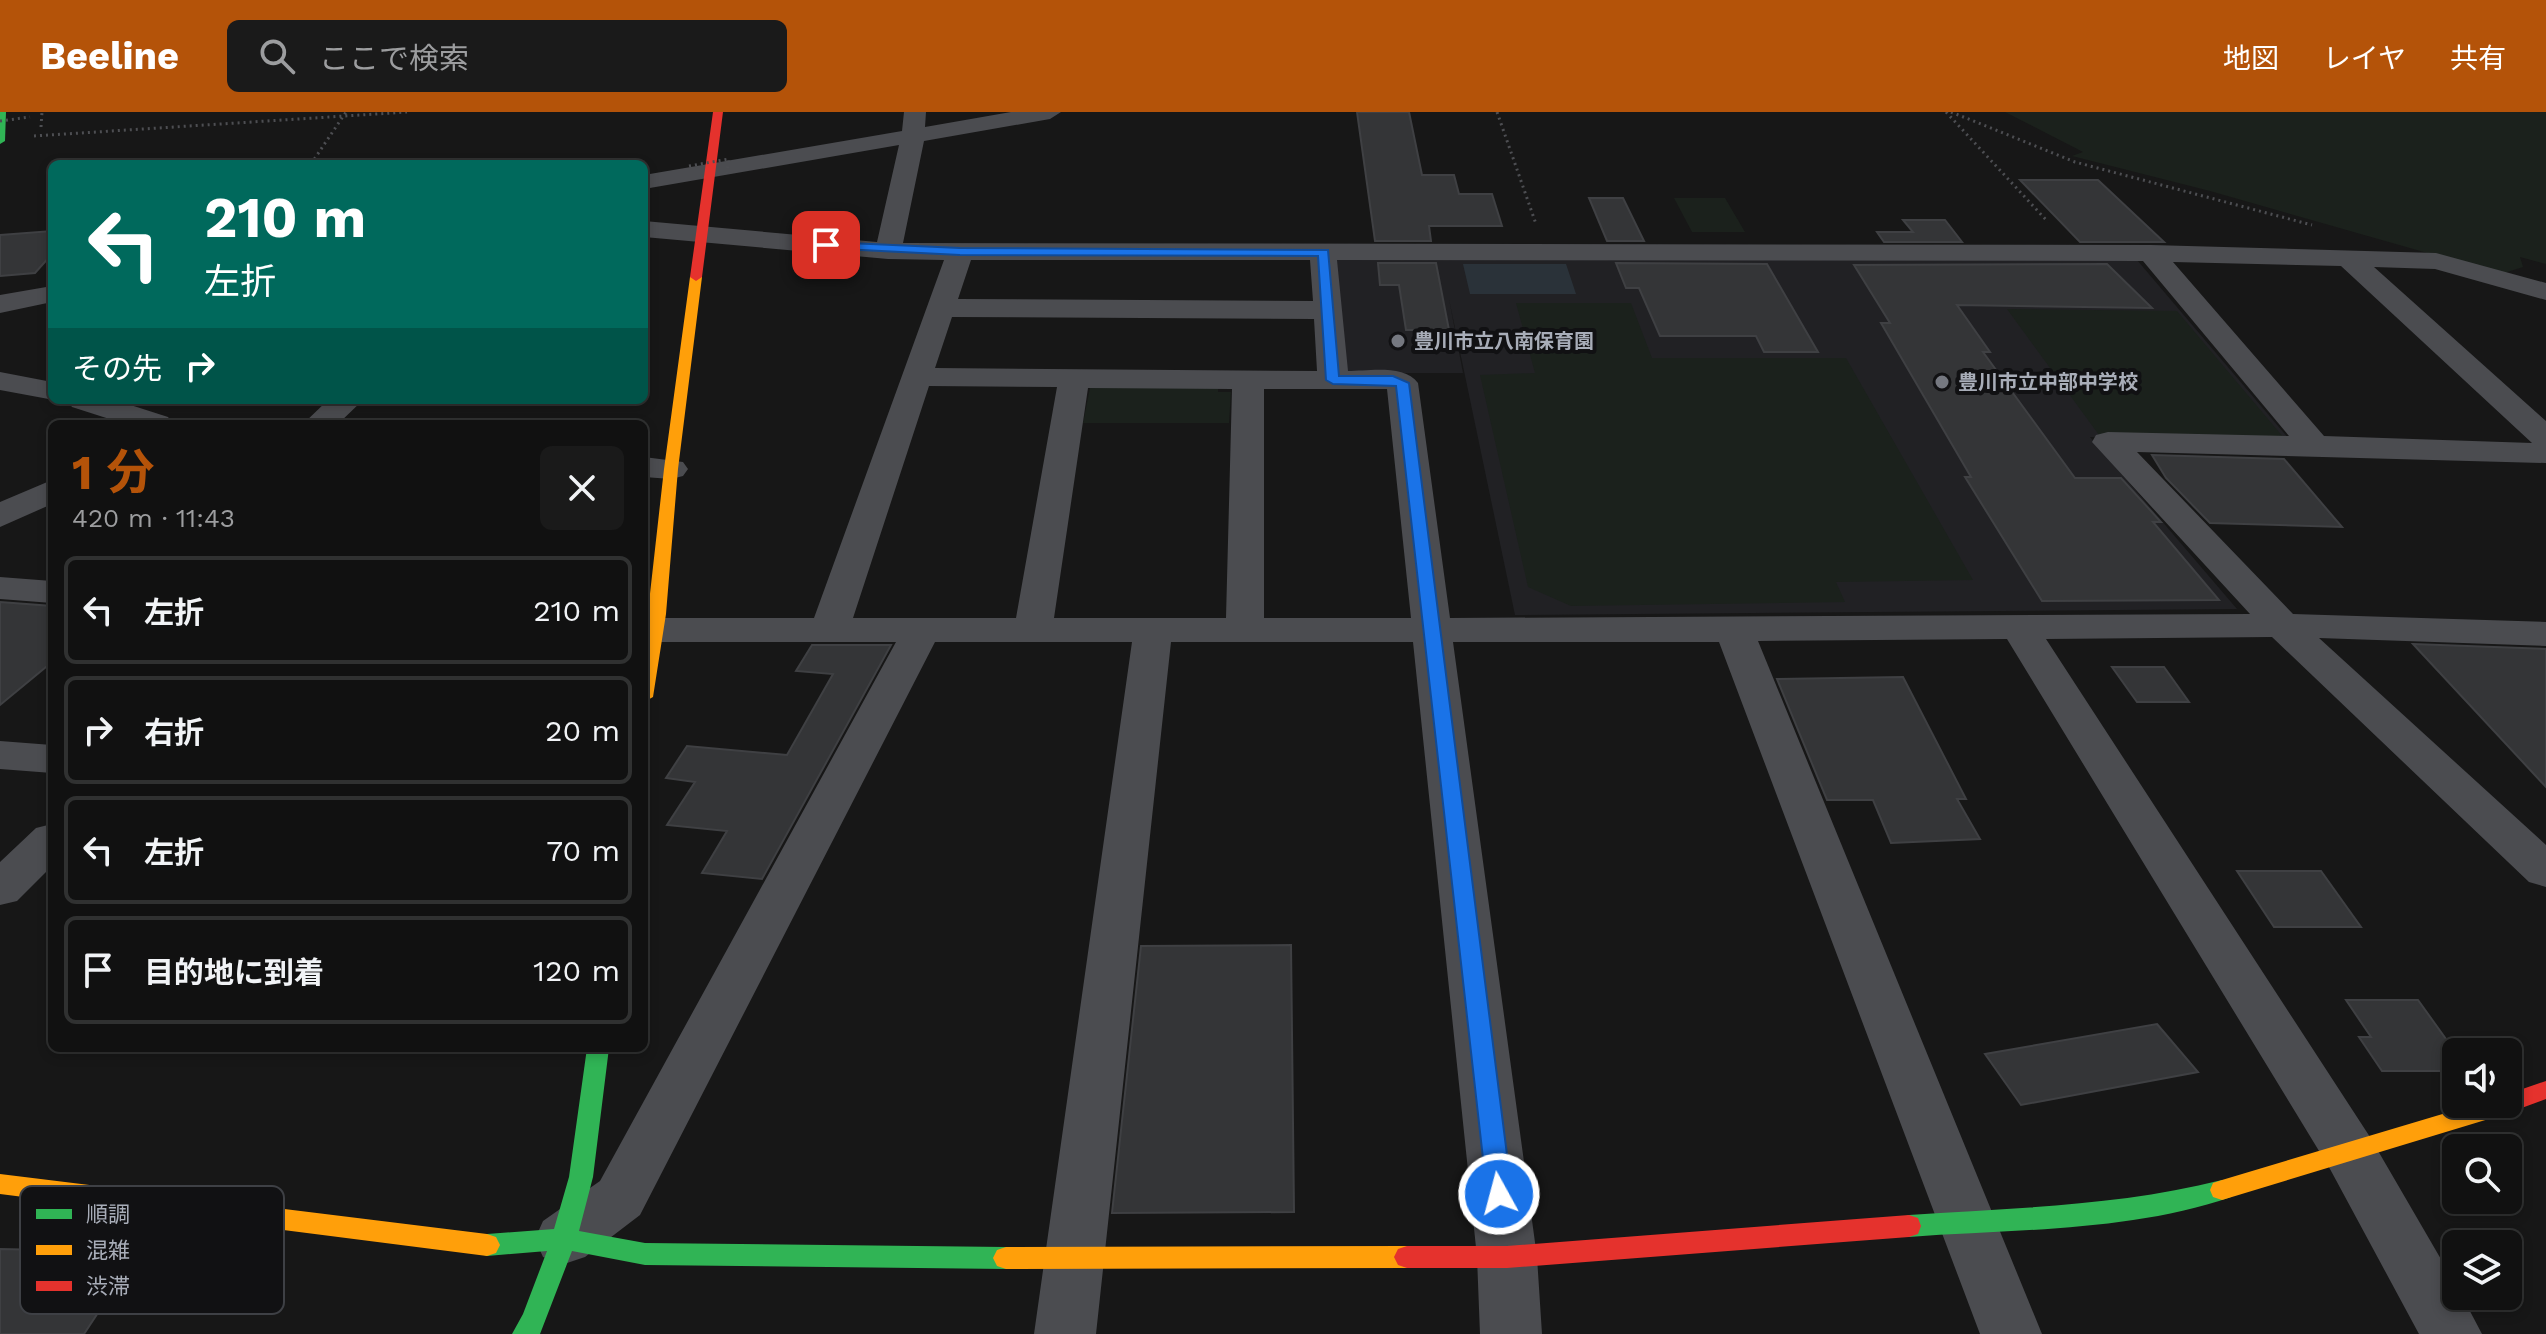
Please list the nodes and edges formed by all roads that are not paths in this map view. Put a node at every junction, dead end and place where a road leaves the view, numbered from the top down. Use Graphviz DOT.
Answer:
graph roads {
  1 [pos="1,112"];
  2 [pos="718,112"];
  3 [pos="1050,112"];
  4 [pos="914,124"];
  5 [pos="0,140"];
  6 [pos="709,169"];
  7 [pos="648,181"];
  8 [pos="648,229"];
  9 [pos="704,234"];
  10 [pos="888,251"];
  11 [pos="960,252"];
  12 [pos="1323,253"];
  13 [pos="2151,253"];
  14 [pos="2349,259"];
  15 [pos="2546,292"];
  16 [pos="48,295"];
  17 [pos="0,304"];
  18 [pos="941,308"];
  19 [pos="1327,310"];
  20 [pos="48,368"];
  21 [pos="918,377"];
  22 [pos="1074,378"];
  23 [pos="1248,380"];
  24 [pos="1333,380"];
  25 [pos="11,382"];
  26 [pos="48,390"];
  27 [pos="95,404"];
  28 [pos="342,404"];
  29 [pos="145,420"];
  30 [pos="324,420"];
  31 [pos="2546,438"];
  32 [pos="2315,446"];
  33 [pos="2546,453"];
  34 [pos="658,468"];
  35 [pos="48,492"];
  36 [pos="0,516"];
  37 [pos="0,588"];
  38 [pos="48,592"];
  39 [pos="2282,625"];
  40 [pos="2020,628"];
  41 [pos="830,629"];
  42 [pos="648,630"];
  43 [pos="922,630"];
  44 [pos="1033,630"];
  45 [pos="1153,630"];
  46 [pos="1245,630"];
  47 [pos="1734,630"];
  48 [pos="1433,631"];
  49 [pos="2546,634"];
  50 [pos="0,755"];
  51 [pos="48,759"];
  52 [pos="48,843"];
  53 [pos="2546,871"];
  54 [pos="0,889"];
  55 [pos="597,1052"];
  56 [pos="2546,1090"];
  57 [pos="2522,1099"];
  58 [pos="2463,1118"];
  59 [pos="2350,1153"];
  60 [pos="0,1184"];
  61 [pos="20,1187"];
  62 [pos="284,1220"];
  63 [pos="1967,1221"];
  64 [pos="564,1239"];
  65 [pos="1507,1257"];
  66 [pos="1074,1259"];
  67 [pos="525,1334"];
  68 [pos="1065,1334"];
  69 [pos="1511,1334"];
  70 [pos="2011,1334"];
  71 [pos="2451,1334"];
  1 -- 5 [label="street"];
  2 -- 6 [label="street"];
  3 -- 4 [label="street"];
  4 -- 6 [label="street"];
  4 -- 10 [label="street"];
  6 -- 7 [label="street"];
  6 -- 9 [label="street"];
  8 -- 9 [label="street"];
  9 -- 10 [label="street"];
  9 -- 34 [label="street"];
  10 -- 11 [label="street"];
  11 -- 12 [label="street"];
  11 -- 18 [label="street"];
  12 -- 13 [label="street"];
  12 -- 19 [label="street"];
  13 -- 14 [label="street"];
  13 -- 32 [label="street"];
  14 -- 15 [label="street"];
  14 -- 31 [label="street"];
  16 -- 17 [label="street"];
  18 -- 19 [label="street"];
  18 -- 21 [label="street"];
  19 -- 24 [label="street"];
  20 -- 25 [label="street"];
  21 -- 22 [label="street"];
  21 -- 41 [label="street"];
  22 -- 23 [label="street"];
  22 -- 44 [label="street"];
  23 -- 24 [label="street"];
  23 -- 46 [label="street"];
  24 -- 48 [label="street"];
  25 -- 26 [label="street"];
  27 -- 29 [label="street"];
  28 -- 30 [label="street"];
  32 -- 33 [label="street"];
  32 -- 39 [label="street"];
  34 -- 42 [label="street"];
  35 -- 36 [label="street"];
  37 -- 38 [label="street"];
  39 -- 40 [label="street"];
  39 -- 49 [label="street"];
  39 -- 53 [label="street"];
  40 -- 47 [label="street"];
  40 -- 59 [label="street"];
  41 -- 42 [label="street"];
  41 -- 43 [label="street"];
  43 -- 44 [label="street"];
  43 -- 64 [label="street"];
  44 -- 45 [label="street"];
  45 -- 46 [label="street"];
  45 -- 66 [label="street"];
  46 -- 48 [label="street"];
  47 -- 48 [label="street"];
  47 -- 63 [label="street"];
  48 -- 65 [label="street"];
  50 -- 51 [label="street"];
  52 -- 54 [label="street"];
  55 -- 64 [label="street"];
  56 -- 57 [label="street"];
  58 -- 59 [label="street"];
  59 -- 63 [label="street"];
  59 -- 71 [label="street"];
  60 -- 61 [label="street"];
  62 -- 64 [label="street"];
  63 -- 65 [label="street"];
  63 -- 70 [label="street"];
  64 -- 66 [label="street"];
  64 -- 67 [label="street"];
  65 -- 66 [label="street"];
  65 -- 69 [label="street"];
  66 -- 68 [label="street"];
}
